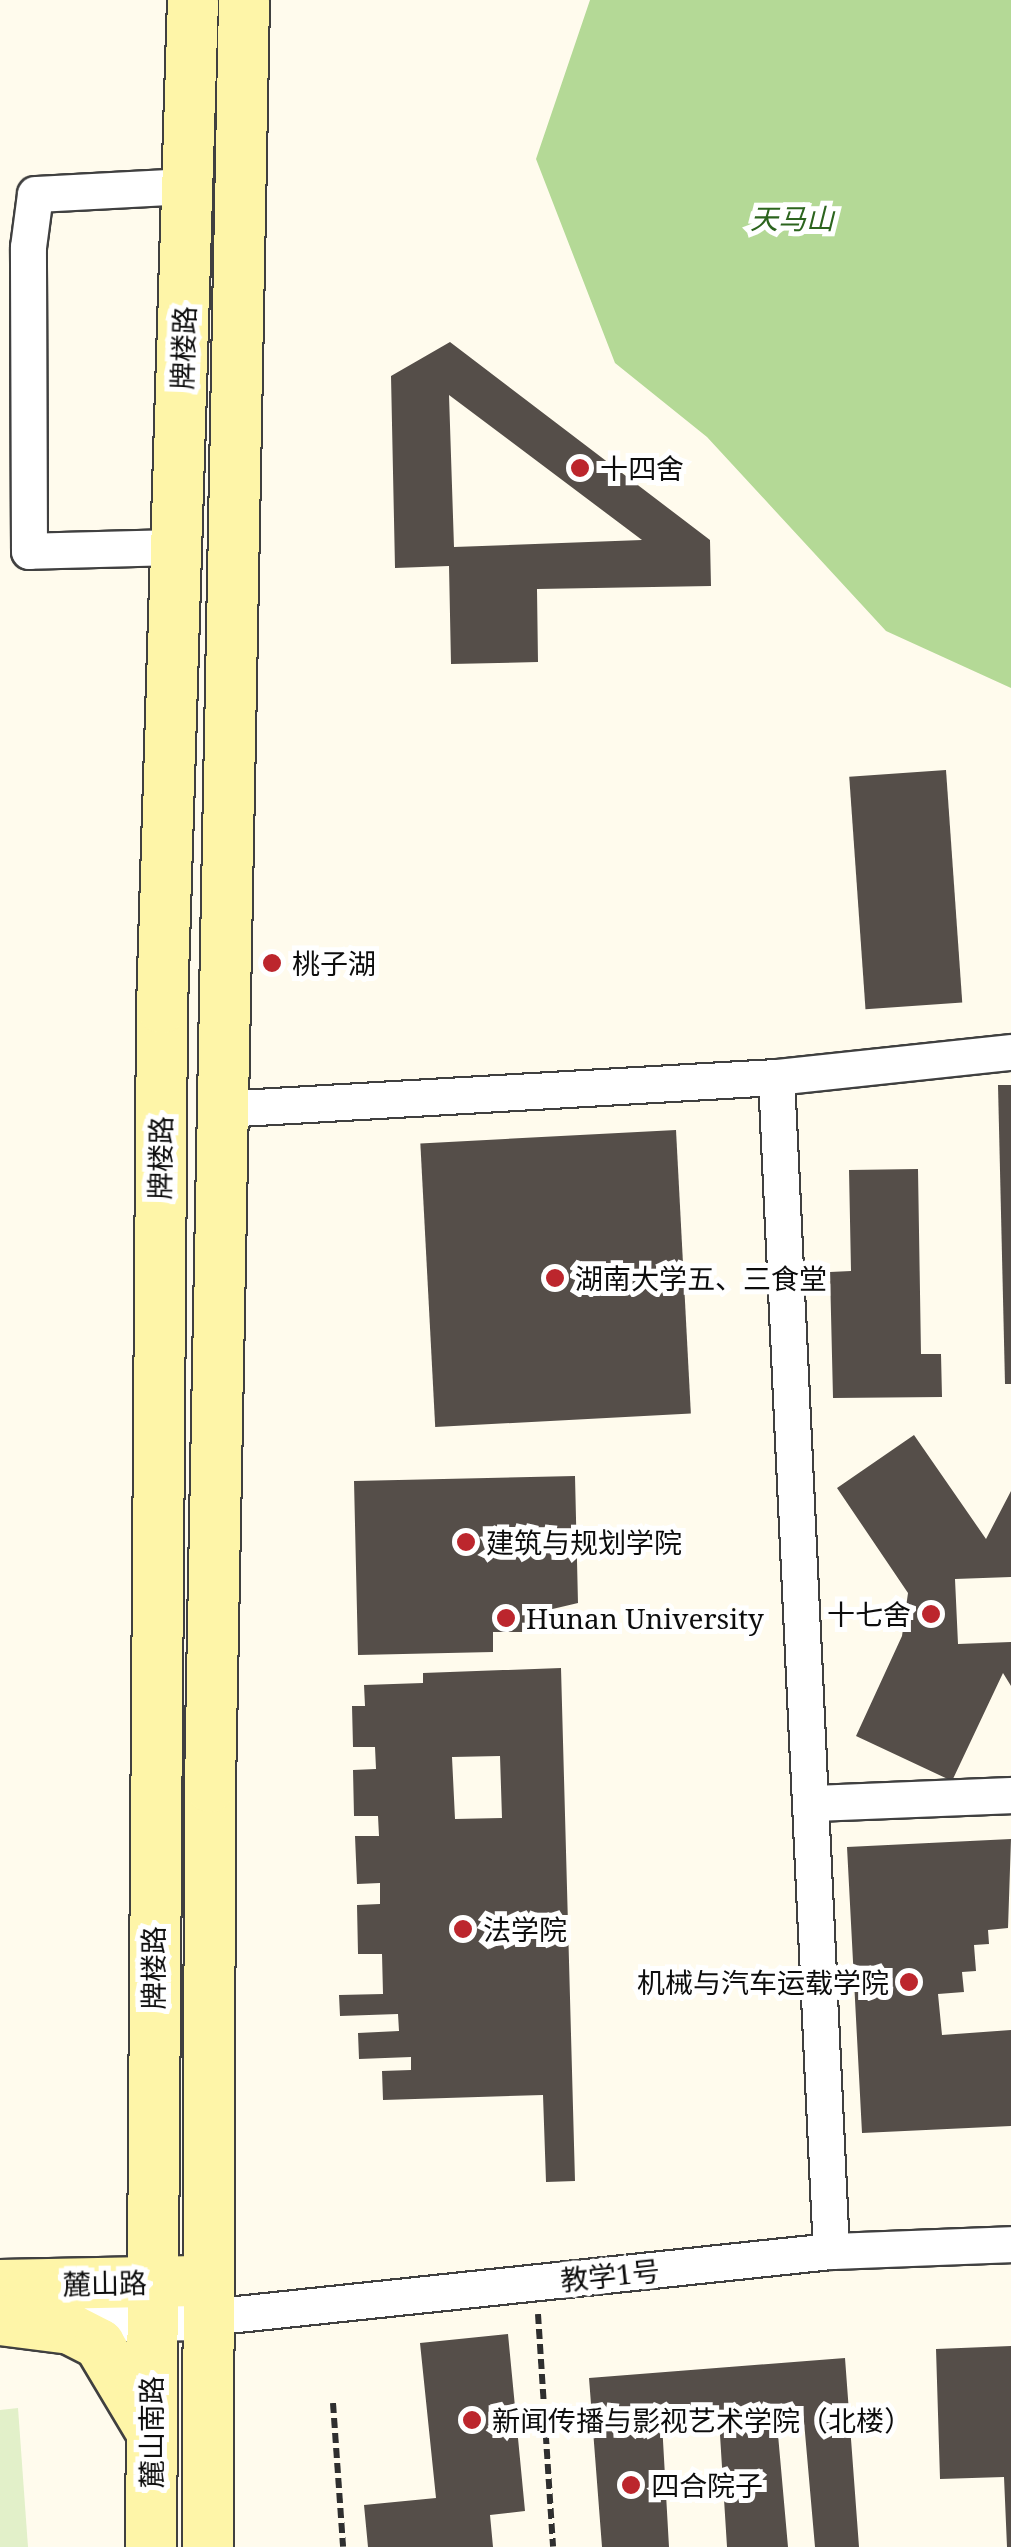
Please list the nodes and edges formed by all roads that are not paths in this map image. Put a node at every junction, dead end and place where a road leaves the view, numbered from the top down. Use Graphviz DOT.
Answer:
graph roads {
  1 [pos="193,0"];
  2 [pos="244,0"];
  3 [pos="188,186"];
  4 [pos="177,547"];
  5 [pos="1011,1052"];
  6 [pos="776,1077"];
  7 [pos="222,1109"];
  8 [pos="1011,1795"];
  9 [pos="813,1803"];
  10 [pos="151,2174"];
  11 [pos="1011,2244"];
  12 [pos="831,2252"];
  13 [pos="209,2298"];
  14 [pos="150,2299"];
  15 [pos="15,2302"];
  16 [pos="151,2434"];
  17 [pos="152,2547"];
  18 [pos="208,2547"];
  1 -- 3 [label="main road, 牌楼路"];
  2 -- 7 [label="main road, 牌楼路"];
  3 -- 4 [label="main road, 牌楼路"];
  3 -- 4 [label="street"];
  4 -- 10 [label="main road, 牌楼路"];
  5 -- 6 [label="street"];
  6 -- 7 [label="street"];
  6 -- 9 [label="street"];
  7 -- 13 [label="main road, 牌楼路"];
  8 -- 9 [label="street"];
  9 -- 12 [label="street"];
  10 -- 14 [label="main road, 牌楼路"];
  10 -- 15 [label="main road"];
  11 -- 12 [label="street, 教学1号"];
  12 -- 13 [label="street, 教学1号"];
  13 -- 14 [label="main road, 麓山路"];
  13 -- 18 [label="main road, 牌楼路"];
  14 -- 15 [label="main road, 麓山路"];
  14 -- 16 [label="main road, 麓山南路"];
  15 -- 16 [label="main road"];
  16 -- 17 [label="main road, 麓山南路"];
}
